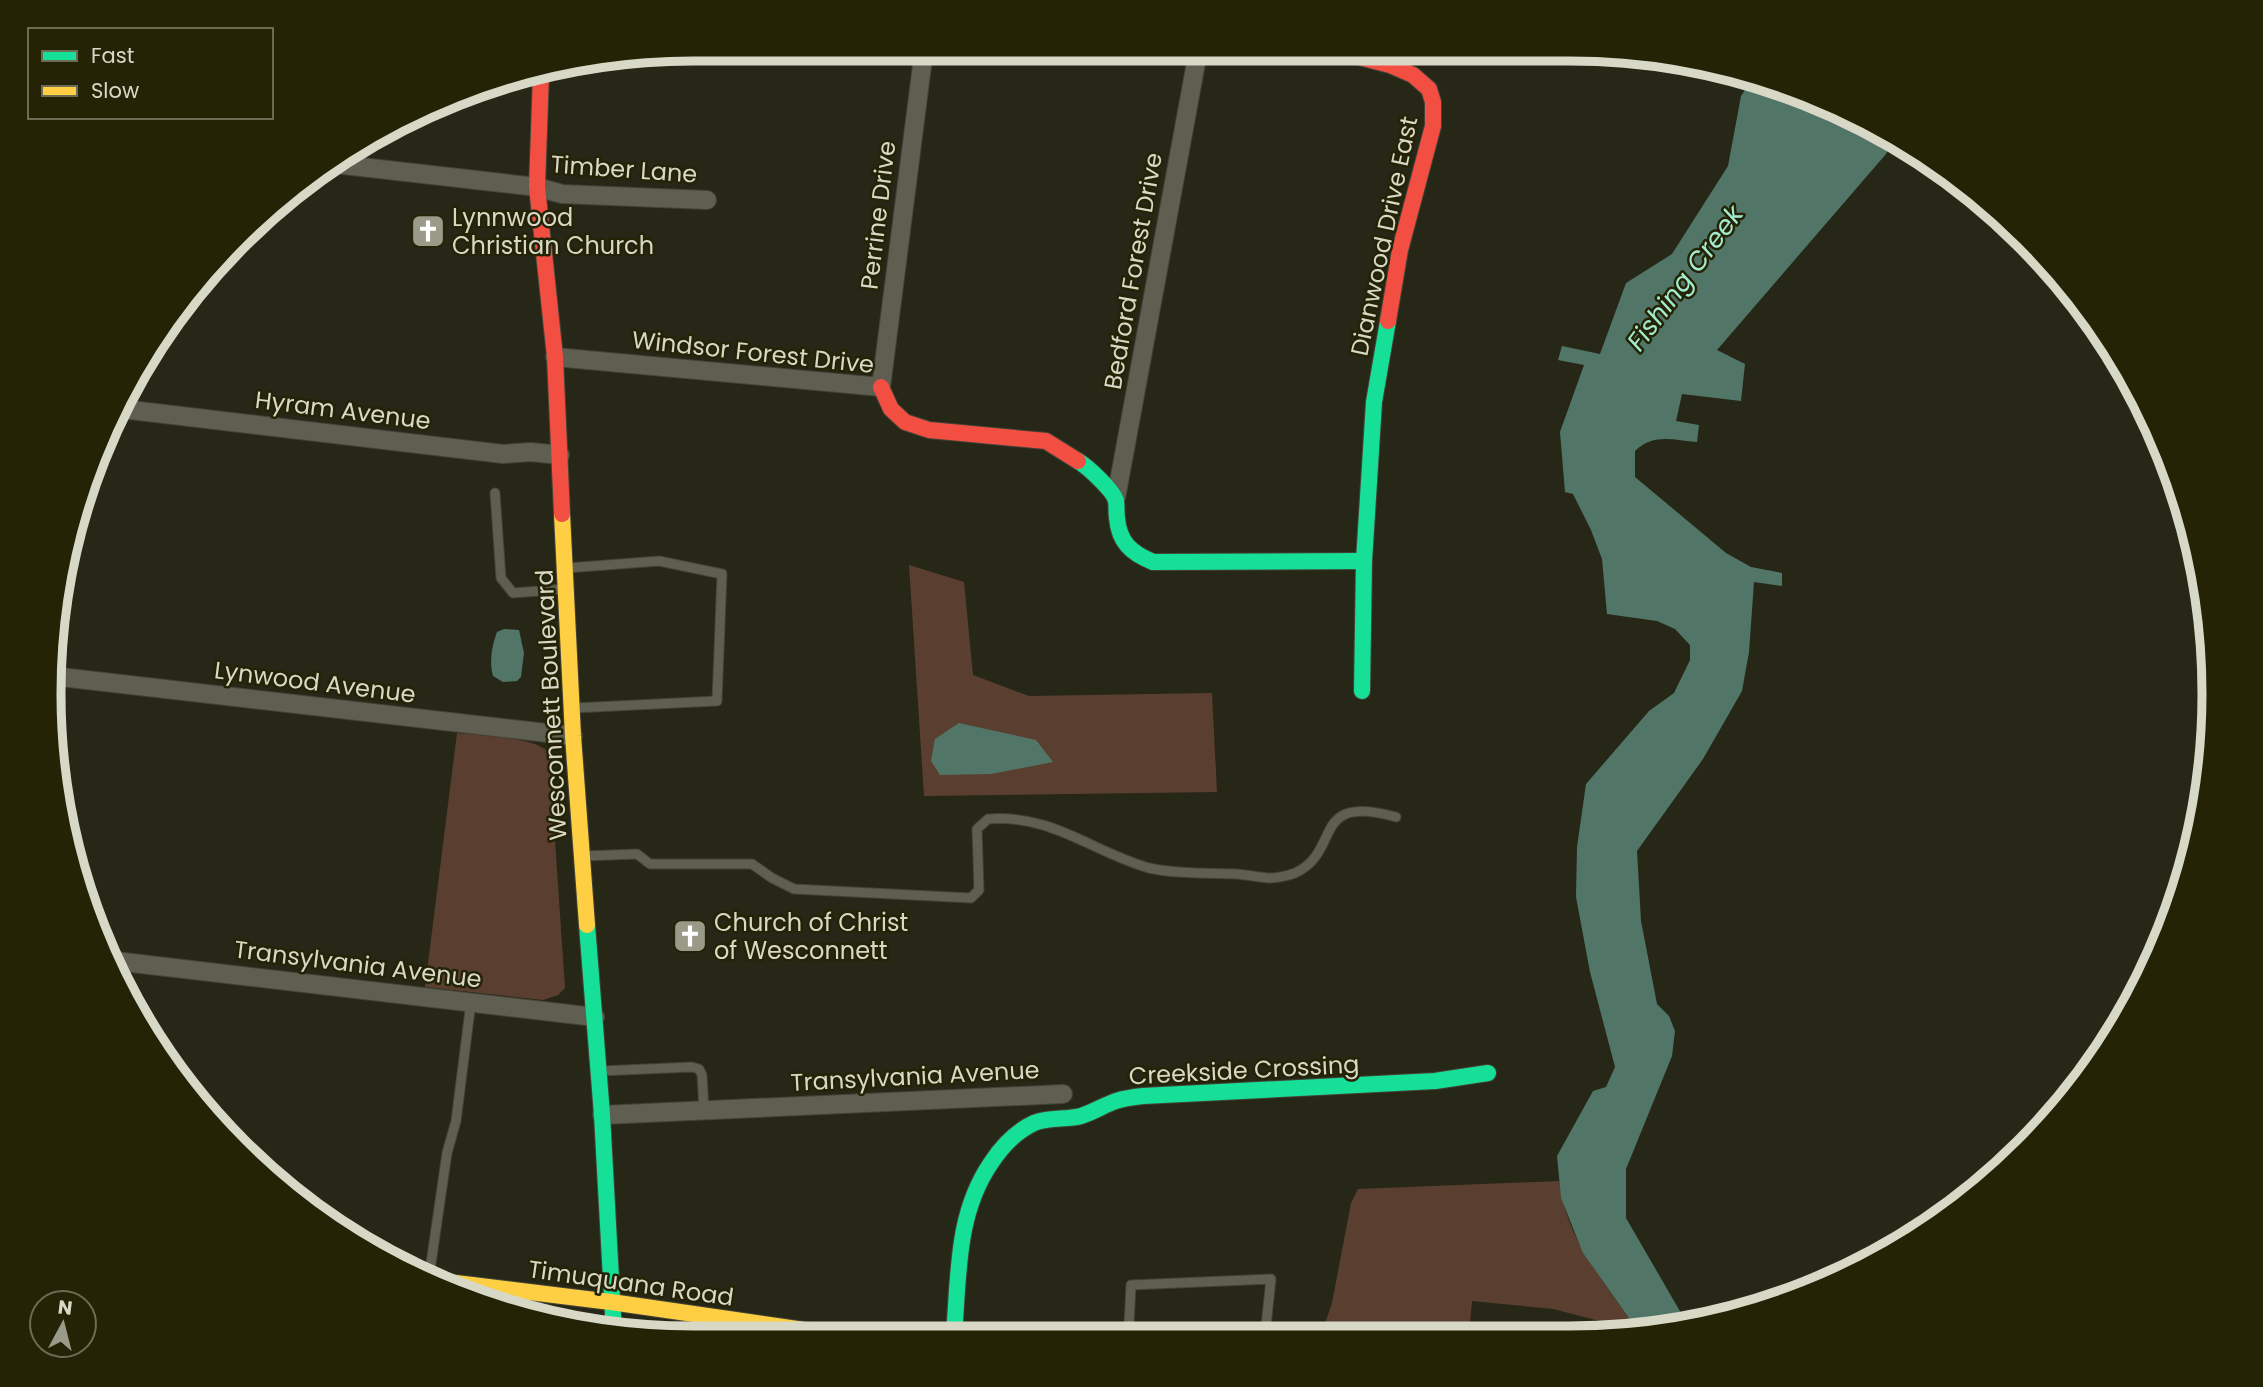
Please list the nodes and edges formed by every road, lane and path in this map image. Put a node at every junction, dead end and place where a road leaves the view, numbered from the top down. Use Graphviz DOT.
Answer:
graph roads {
  1 [pos="922,61"];
  2 [pos="1196,61"];
  3 [pos="1371,61"];
  4 [pos="541,80"];
  5 [pos="346,165"];
  6 [pos="537,187"];
  7 [pos="707,200"];
  8 [pos="555,357"];
  9 [pos="881,387"];
  10 [pos="128,410"];
  11 [pos="560,455"];
  12 [pos="495,494"];
  13 [pos="1116,498"];
  14 [pos="1364,561"];
  15 [pos="565,568"];
  16 [pos="566,589"];
  17 [pos="62,677"];
  18 [pos="1362,691"];
  19 [pos="572,708"];
  20 [pos="573,736"];
  21 [pos="1396,817"];
  22 [pos="582,856"];
  23 [pos="121,962"];
  24 [pos="471,1002"];
  25 [pos="594,1017"];
  26 [pos="598,1071"];
  27 [pos="1488,1073"];
  28 [pos="1063,1094"];
  29 [pos="704,1110"];
  30 [pos="602,1115"];
  31 [pos="431,1269"];
  32 [pos="477,1287"];
  33 [pos="611,1302"];
  34 [pos="613,1320"];
  35 [pos="777,1326"];
  36 [pos="955,1326"];
  37 [pos="1129,1326"];
  38 [pos="1266,1326"];
  1 -- 9 [label="street, Perrine Drive"];
  2 -- 13 [label="street, Bedford Forest Drive"];
  3 -- 14 [label="street, Dianwood Drive East"];
  4 -- 6 [label="street, Wesconnett Boulevard"];
  5 -- 6 [label="street, Timber Lane"];
  6 -- 7 [label="street, Timber Lane"];
  6 -- 8 [label="street, Wesconnett Boulevard"];
  8 -- 9 [label="street, Windsor Forest Drive"];
  8 -- 11 [label="street, Wesconnett Boulevard"];
  9 -- 13 [label="street, Windsor Forest Drive"];
  10 -- 11 [label="street, Hyram Avenue"];
  11 -- 15 [label="street, Wesconnett Boulevard"];
  12 -- 16 [label="lane"];
  13 -- 14 [label="street"];
  14 -- 18 [label="street, Dianwood Drive East"];
  15 -- 16 [label="street, Wesconnett Boulevard"];
  15 -- 19 [label="lane"];
  16 -- 19 [label="street, Wesconnett Boulevard"];
  17 -- 20 [label="street, Lynwood Avenue"];
  19 -- 20 [label="street, Wesconnett Boulevard"];
  20 -- 22 [label="street, Wesconnett Boulevard"];
  21 -- 22 [label="lane"];
  22 -- 25 [label="street, Wesconnett Boulevard"];
  23 -- 24 [label="street, Transylvania Avenue"];
  24 -- 25 [label="street, Transylvania Avenue"];
  24 -- 31 [label="lane"];
  25 -- 26 [label="street, Wesconnett Boulevard"];
  26 -- 29 [label="lane"];
  26 -- 30 [label="street, Wesconnett Boulevard"];
  27 -- 36 [label="street, Creekside Crossing"];
  28 -- 29 [label="street, Transylvania Avenue"];
  29 -- 30 [label="street, Transylvania Avenue"];
  30 -- 33 [label="street, Wesconnett Boulevard"];
  32 -- 33 [label="street, Timuquana Road"];
  33 -- 34 [label="street, Wesconnett Boulevard"];
  33 -- 35 [label="street, Timuquana Road"];
  37 -- 38 [label="lane"];
}
